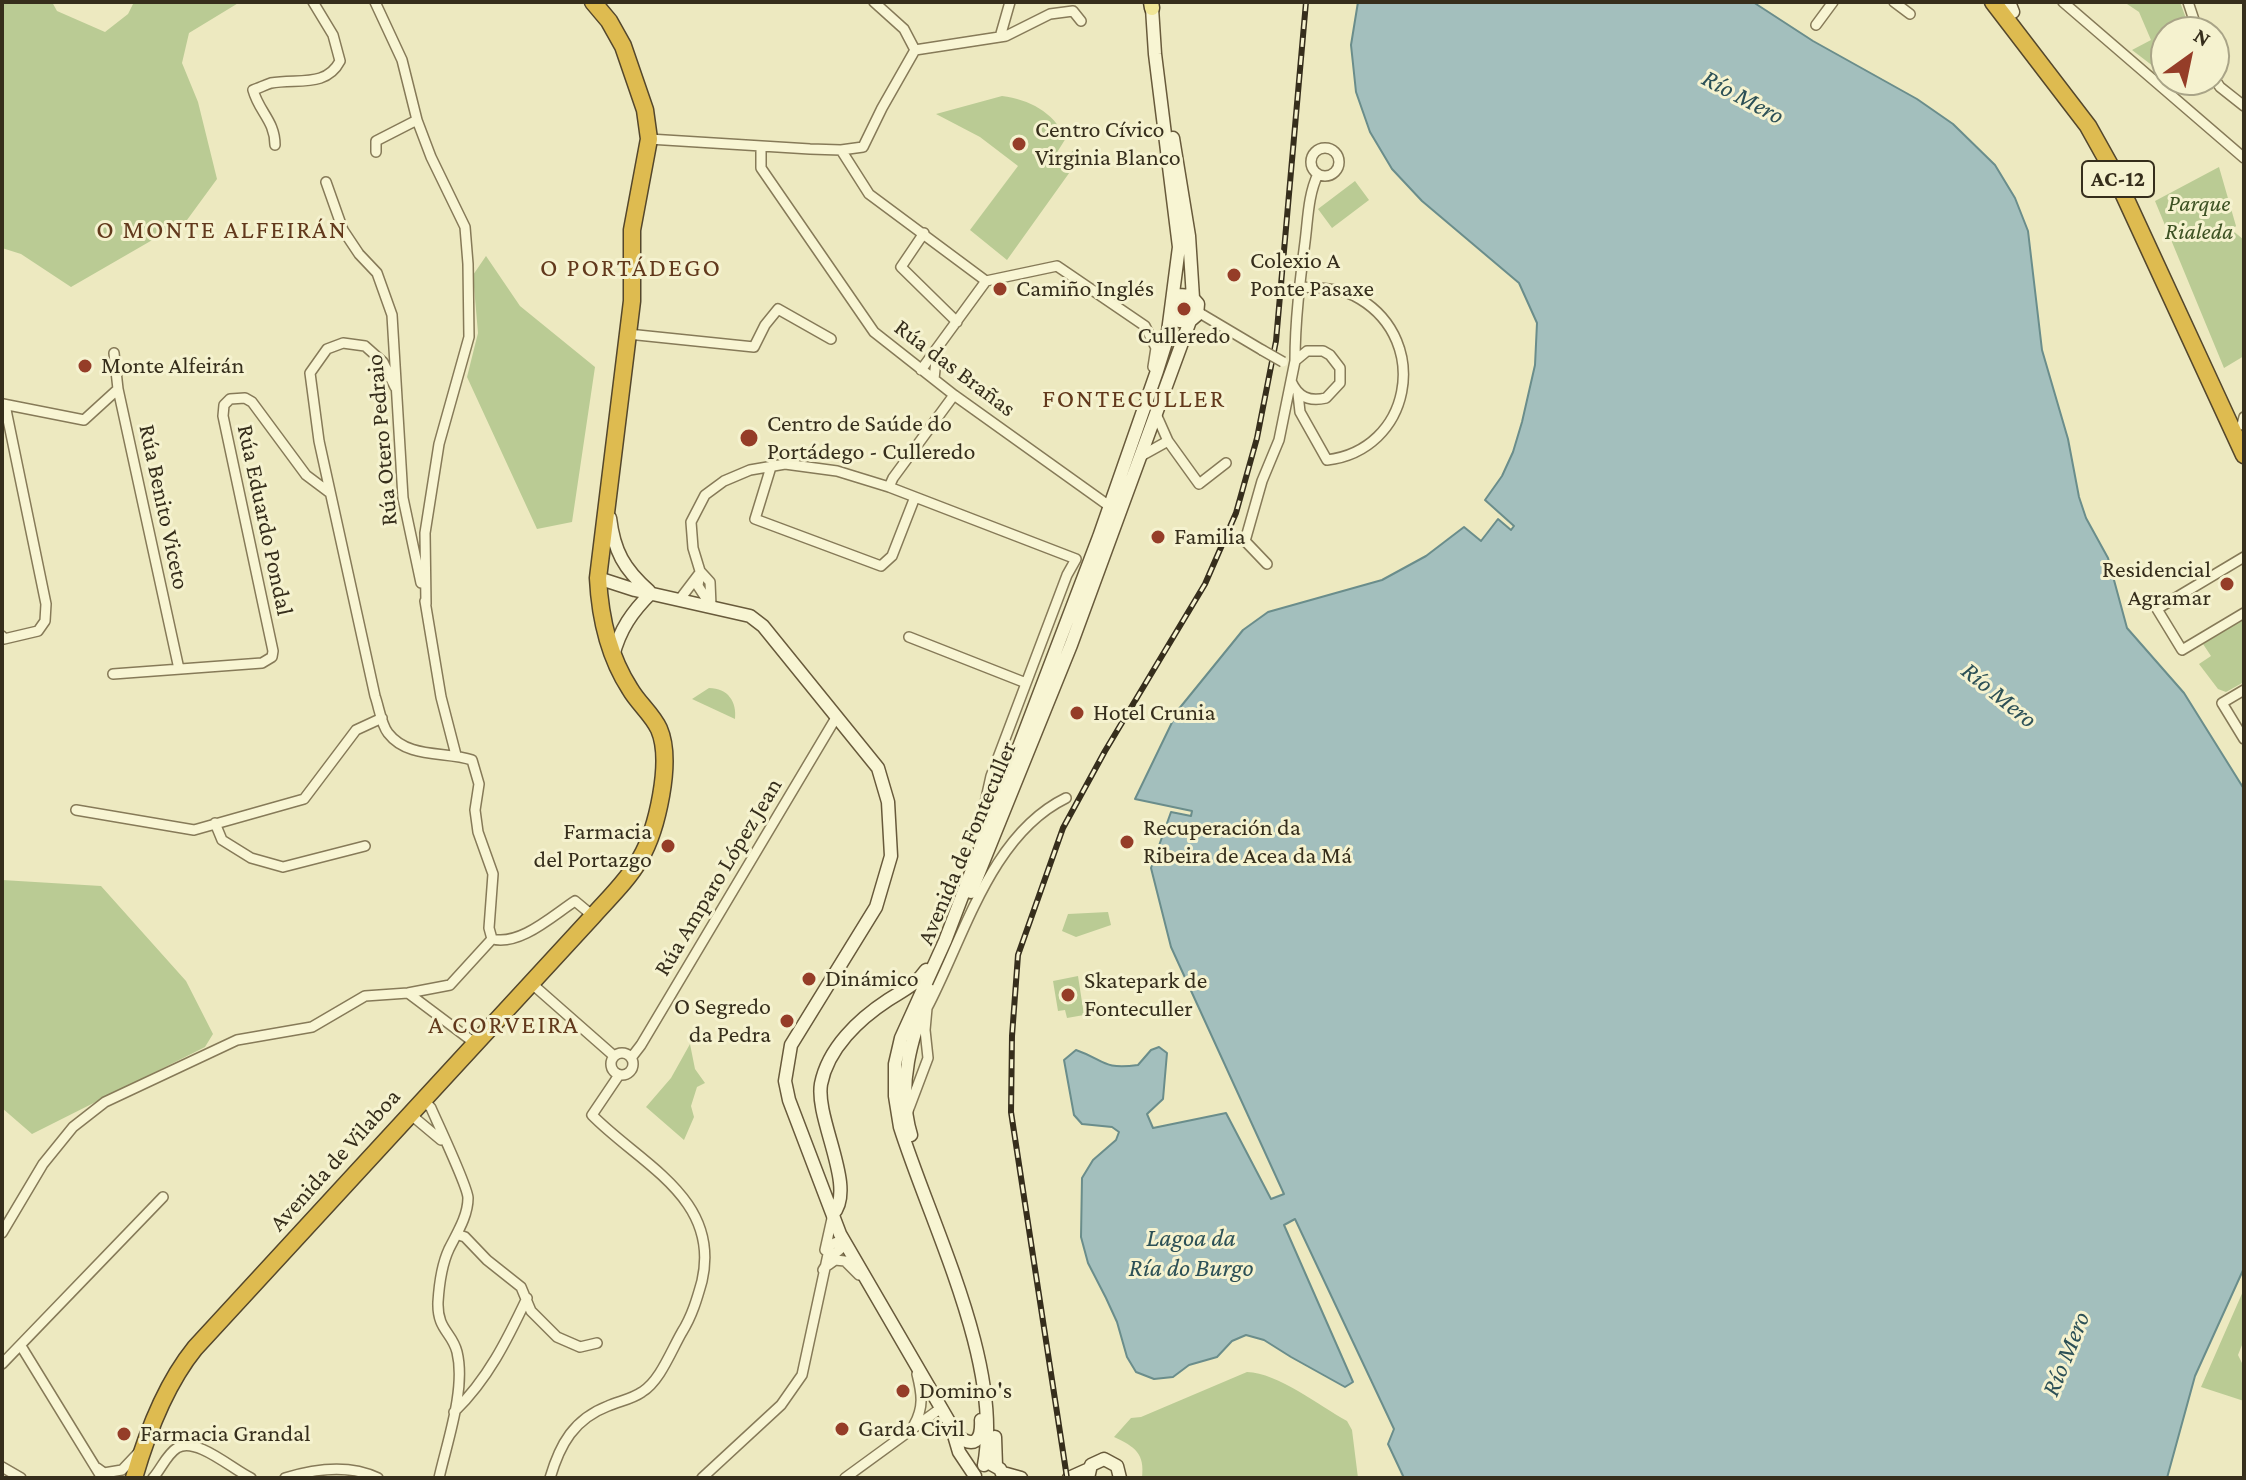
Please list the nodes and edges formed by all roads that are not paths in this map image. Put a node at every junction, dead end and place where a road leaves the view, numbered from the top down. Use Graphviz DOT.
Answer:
graph roads {
  1 [pos="313,2"];
  2 [pos="375,2"];
  3 [pos="593,2"];
  4 [pos="874,2"];
  5 [pos="1010,2"];
  6 [pos="1833,2"];
  7 [pos="1894,2"];
  8 [pos="1993,2"];
  9 [pos="2063,2"];
  10 [pos="1155,4"];
  11 [pos="2009,5"];
  12 [pos="1910,14"];
  13 [pos="1081,21"];
  14 [pos="1816,25"];
  15 [pos="1000,37"];
  16 [pos="915,50"];
  17 [pos="417,120"];
  18 [pos="649,139"];
  19 [pos="275,145"];
  20 [pos="761,147"];
  21 [pos="841,150"];
  22 [pos="376,152"];
  23 [pos="2244,158"];
  24 [pos="1172,163"];
  25 [pos="1318,174"];
  26 [pos="326,182"];
  27 [pos="924,233"];
  28 [pos="986,281"];
  29 [pos="1300,287"];
  30 [pos="1193,298"];
  31 [pos="1171,312"];
  32 [pos="1194,317"];
  33 [pos="957,322"];
  34 [pos="1145,326"];
  35 [pos="628,334"];
  36 [pos="831,339"];
  37 [pos="938,349"];
  38 [pos="114,353"];
  39 [pos="1290,363"];
  40 [pos="921,370"];
  41 [pos="934,379"];
  42 [pos="1291,381"];
  43 [pos="2215,382"];
  44 [pos="395,387"];
  45 [pos="118,389"];
  46 [pos="1298,394"];
  47 [pos="954,395"];
  48 [pos="4,405"];
  49 [pos="1156,414"];
  50 [pos="1140,419"];
  51 [pos="2243,428"];
  52 [pos="1168,441"];
  53 [pos="2244,455"];
  54 [pos="1141,456"];
  55 [pos="611,463"];
  56 [pos="1226,463"];
  57 [pos="2244,465"];
  58 [pos="771,467"];
  59 [pos="1134,476"];
  60 [pos="889,487"];
  61 [pos="330,493"];
  62 [pos="915,497"];
  63 [pos="1111,508"];
  64 [pos="2244,557"];
  65 [pos="1087,562"];
  66 [pos="1267,564"];
  67 [pos="700,571"];
  68 [pos="598,578"];
  69 [pos="651,593"];
  70 [pos="680,599"];
  71 [pos="426,604"];
  72 [pos="711,606"];
  73 [pos="2244,613"];
  74 [pos="3,637"];
  75 [pos="909,637"];
  76 [pos="1071,645"];
  77 [pos="613,656"];
  78 [pos="179,669"];
  79 [pos="113,674"];
  80 [pos="1026,683"];
  81 [pos="2244,690"];
  82 [pos="1047,707"];
  83 [pos="837,716"];
  84 [pos="382,718"];
  85 [pos="2244,739"];
  86 [pos="456,755"];
  87 [pos="991,776"];
  88 [pos="1003,784"];
  89 [pos="1066,798"];
  90 [pos="76,810"];
  91 [pos="215,823"];
  92 [pos="365,846"];
  93 [pos="979,849"];
  94 [pos="593,916"];
  95 [pos="492,939"];
  96 [pos="945,941"];
  97 [pos="531,983"];
  98 [pos="408,993"];
  99 [pos="911,1012"];
  100 [pos="476,1044"];
  101 [pos="614,1056"];
  102 [pos="631,1058"];
  103 [pos="906,1066"];
  104 [pos="925,1070"];
  105 [pos="619,1075"];
  106 [pos="423,1099"];
  107 [pos="902,1111"];
  108 [pos="410,1114"];
  109 [pos="435,1117"];
  110 [pos="425,1124"];
  111 [pos="450,1152"];
  112 [pos="163,1197"];
  113 [pos="833,1214"];
  114 [pos="2,1233"];
  115 [pos="459,1235"];
  116 [pos="846,1244"];
  117 [pos="823,1270"];
  118 [pos="873,1290"];
  119 [pos="527,1298"];
  120 [pos="597,1343"];
  121 [pos="21,1346"];
  122 [pos="914,1359"];
  123 [pos="980,1361"];
  124 [pos="2,1364"];
  125 [pos="941,1408"];
  126 [pos="454,1413"];
  127 [pos="911,1430"];
  128 [pos="957,1438"];
  129 [pos="142,1451"];
  130 [pos="2,1467"];
  131 [pos="988,1472"];
  132 [pos="1088,1474"];
  133 [pos="99,1475"];
  134 [pos="21,1478"];
  135 [pos="127,1478"];
  136 [pos="134,1478"];
  137 [pos="153,1478"];
  138 [pos="251,1478"];
  139 [pos="285,1478"];
  140 [pos="378,1478"];
  141 [pos="439,1478"];
  142 [pos="550,1478"];
  143 [pos="702,1478"];
  144 [pos="845,1478"];
  145 [pos="1021,1478"];
  146 [pos="1069,1478"];
  147 [pos="1120,1478"];
  1 -- 19 [label="street"];
  2 -- 17 [label="street"];
  3 -- 18 [label="highway"];
  4 -- 16 [label="street"];
  5 -- 15 [label="street"];
  6 -- 14 [label="street"];
  7 -- 12 [label="street"];
  8 -- 43 [label="highway, AC-12"];
  9 -- 23 [label="street"];
  10 -- 24 [label="main road"];
  11 -- 43 [label="highway, AC-12"];
  13 -- 15 [label="street"];
  15 -- 16 [label="street"];
  16 -- 21 [label="street"];
  17 -- 22 [label="street"];
  17 -- 71 [label="street"];
  18 -- 20 [label="street"];
  18 -- 35 [label="highway, Avenida de Vilaboa"];
  20 -- 21 [label="street"];
  20 -- 40 [label="street, Rúa das Brañas"];
  21 -- 27 [label="street"];
  24 -- 30 [label="main road"];
  24 -- 31 [label="main road, Avenida de Fonteculler"];
  25 -- 29 [label="street"];
  26 -- 44 [label="street, Rúa Otero Pedraio"];
  27 -- 28 [label="street"];
  27 -- 33 [label="street"];
  28 -- 33 [label="street"];
  28 -- 34 [label="street"];
  29 -- 39 [label="street"];
  29 -- 46 [label="street"];
  30 -- 31 [label="main road"];
  30 -- 32 [label="main road"];
  31 -- 32 [label="main road"];
  31 -- 34 [label="street"];
  31 -- 50 [label="main road, Avenida de Fonteculler"];
  32 -- 39 [label="street, bridge"];
  32 -- 49 [label="main road, Avenida de Fonteculler"];
  33 -- 37 [label="street"];
  34 -- 50 [label="street"];
  35 -- 36 [label="street"];
  35 -- 55 [label="highway, Avenida de Vilaboa"];
  37 -- 40 [label="street"];
  37 -- 41 [label="street"];
  38 -- 45 [label="street, Rúa Benito Viceto"];
  39 -- 42 [label="street"];
  39 -- 46 [label="street"];
  40 -- 41 [label="street, Rúa das Brañas"];
  41 -- 47 [label="street, Rúa das Brañas"];
  42 -- 46 [label="street"];
  42 -- 66 [label="street"];
  43 -- 51 [label="highway, AC-12"];
  43 -- 53 [label="highway, AC-12"];
  43 -- 57 [label="highway, AC-12"];
  44 -- 61 [label="street"];
  44 -- 71 [label="street, Rúa Otero Pedraio"];
  45 -- 48 [label="street"];
  45 -- 78 [label="street, Rúa Benito Viceto"];
  47 -- 60 [label="street"];
  47 -- 63 [label="street, Rúa das Brañas"];
  48 -- 74 [label="street"];
  49 -- 52 [label="street"];
  49 -- 54 [label="main road, Avenida de Fonteculler"];
  50 -- 63 [label="main road, Avenida de Fonteculler"];
  52 -- 54 [label="street"];
  52 -- 56 [label="street"];
  54 -- 59 [label="main road, Avenida de Fonteculler"];
  55 -- 68 [label="highway, Avenida de Vilaboa"];
  55 -- 69 [label="main road"];
  58 -- 60 [label="street"];
  58 -- 62 [label="street"];
  58 -- 67 [label="street"];
  59 -- 63 [label="street, Avenida de Fonteculler"];
  59 -- 76 [label="main road, Avenida de Fonteculler"];
  60 -- 62 [label="street"];
  61 -- 78 [label="street, Rúa Eduardo Pondal"];
  61 -- 84 [label="street"];
  62 -- 65 [label="street"];
  63 -- 65 [label="street, Avenida de Fonteculler"];
  63 -- 65 [label="main road, Avenida de Fonteculler"];
  64 -- 73 [label="street"];
  65 -- 76 [label="street"];
  65 -- 80 [label="street"];
  65 -- 88 [label="main road, Avenida de Fonteculler"];
  67 -- 70 [label="street"];
  67 -- 72 [label="street"];
  68 -- 69 [label="main road"];
  68 -- 77 [label="highway, Avenida de Vilaboa"];
  69 -- 70 [label="main road"];
  69 -- 77 [label="main road"];
  70 -- 72 [label="main road"];
  71 -- 86 [label="street, Rúa Otero Pedraio"];
  72 -- 83 [label="main road"];
  75 -- 80 [label="street"];
  76 -- 82 [label="main road, Avenida de Fonteculler"];
  77 -- 94 [label="highway, Avenida de Vilaboa"];
  78 -- 79 [label="street"];
  80 -- 87 [label="street"];
  81 -- 85 [label="street"];
  82 -- 88 [label="main road"];
  82 -- 103 [label="main road, Avenida de Fonteculler"];
  83 -- 102 [label="street, Rúa Amparo López Jean"];
  83 -- 113 [label="main road"];
  84 -- 86 [label="street"];
  84 -- 91 [label="street"];
  86 -- 95 [label="street"];
  87 -- 88 [label="street, Avenida de Fonteculler"];
  87 -- 93 [label="street"];
  88 -- 93 [label="main road, Avenida de Fonteculler"];
  89 -- 104 [label="street"];
  90 -- 91 [label="street"];
  91 -- 92 [label="street"];
  93 -- 96 [label="main road, Avenida de Fonteculler"];
  94 -- 95 [label="street"];
  94 -- 97 [label="highway, Avenida de Vilaboa"];
  95 -- 98 [label="street"];
  96 -- 99 [label="main road, Avenida de Fonteculler"];
  96 -- 113 [label="main road"];
  97 -- 100 [label="highway, Avenida de Vilaboa"];
  97 -- 101 [label="street"];
  98 -- 100 [label="street"];
  98 -- 114 [label="street"];
  99 -- 103 [label="street"];
  99 -- 107 [label="main road, Avenida de Fonteculler"];
  100 -- 106 [label="highway, Avenida de Vilaboa"];
  101 -- 102 [label="street"];
  101 -- 105 [label="street"];
  102 -- 105 [label="street"];
  103 -- 104 [label="street"];
  103 -- 104 [label="street"];
  103 -- 107 [label="main road, Avenida de Fonteculler"];
  104 -- 107 [label="street"];
  105 -- 142 [label="street"];
  106 -- 108 [label="highway, Avenida de Vilaboa"];
  106 -- 109 [label="street"];
  107 -- 123 [label="main road, Avenida de Fonteculler"];
  107 -- 131 [label="main road, Avenida de Fonteculler"];
  108 -- 110 [label="street"];
  108 -- 129 [label="highway, Avenida de Vilaboa"];
  109 -- 110 [label="street"];
  109 -- 111 [label="street"];
  110 -- 111 [label="street"];
  111 -- 115 [label="street"];
  112 -- 121 [label="street"];
  113 -- 116 [label="main road"];
  113 -- 117 [label="street"];
  115 -- 119 [label="street"];
  115 -- 126 [label="street"];
  116 -- 117 [label="street"];
  116 -- 118 [label="main road"];
  117 -- 118 [label="street"];
  117 -- 143 [label="street"];
  118 -- 122 [label="main road"];
  119 -- 120 [label="street"];
  119 -- 126 [label="street"];
  121 -- 124 [label="street"];
  121 -- 133 [label="street"];
  122 -- 125 [label="main road"];
  122 -- 127 [label="street"];
  123 -- 128 [label="main road"];
  123 -- 131 [label="main road, Avenida de Fonteculler"];
  125 -- 127 [label="street"];
  125 -- 128 [label="main road"];
  126 -- 141 [label="street"];
  127 -- 144 [label="street"];
  128 -- 131 [label="main road"];
  129 -- 133 [label="street"];
  129 -- 135 [label="highway, Avenida de Vilaboa"];
  129 -- 136 [label="highway, Avenida de Vilaboa"];
  130 -- 134 [label="street"];
  131 -- 145 [label="main road"];
  132 -- 146 [label="main road"];
  132 -- 147 [label="main road"];
  137 -- 138 [label="street"];
  139 -- 140 [label="street"];
}
